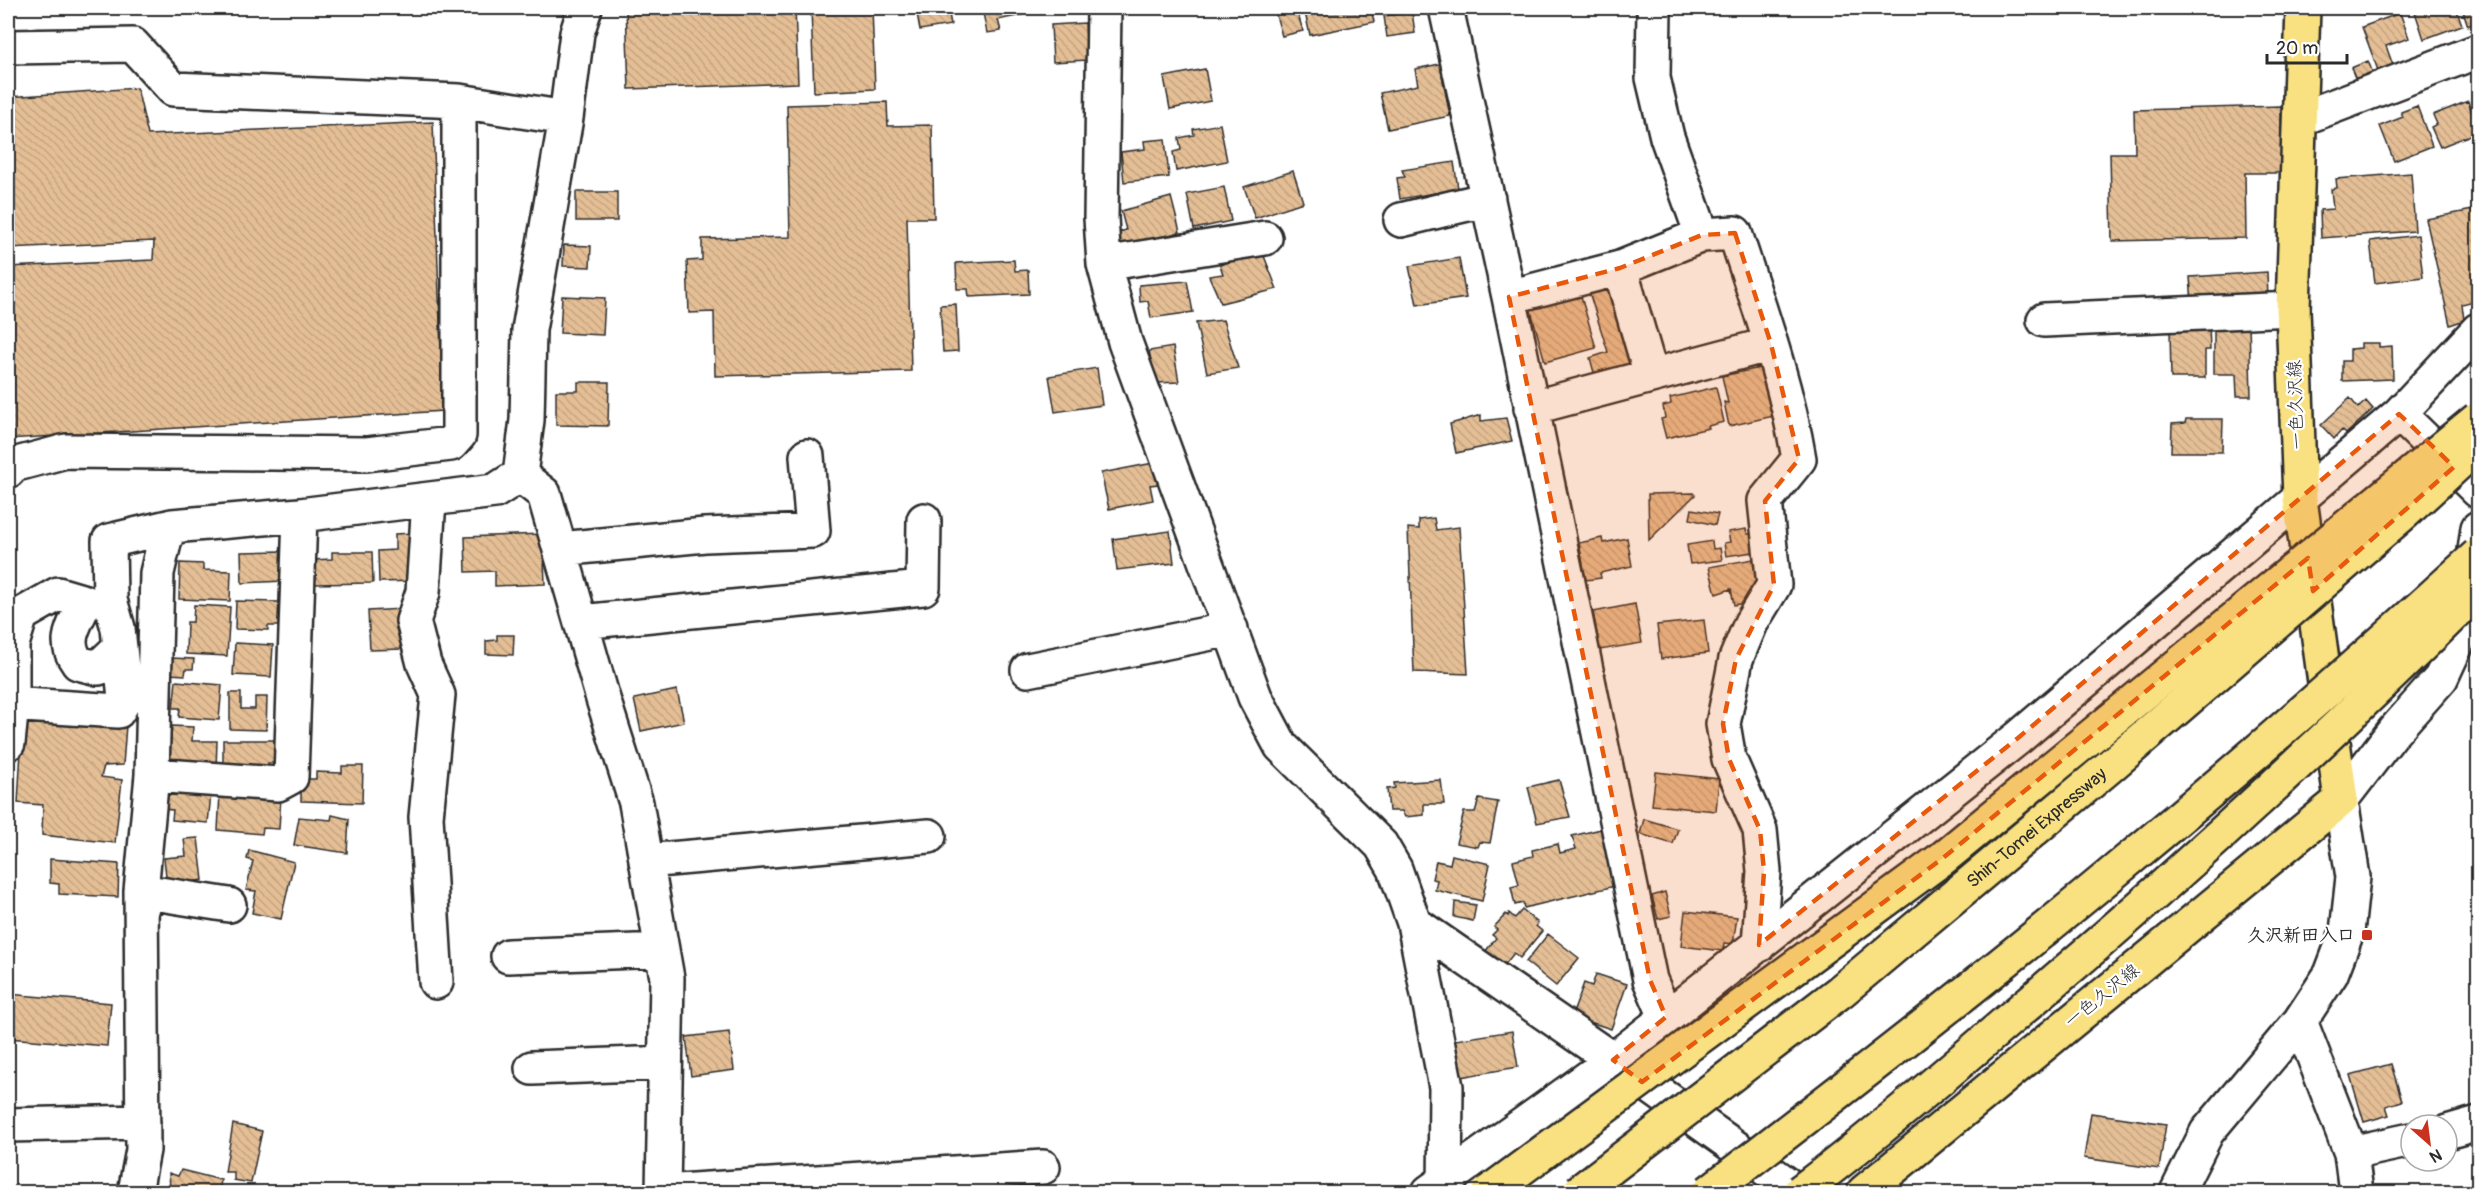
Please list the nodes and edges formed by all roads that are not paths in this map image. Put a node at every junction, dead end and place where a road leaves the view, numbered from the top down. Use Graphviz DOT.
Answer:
graph roads {
  1 [pos="585,8"];
  2 [pos="1104,8"];
  3 [pos="1446,8"];
  4 [pos="1654,8"];
  5 [pos="2303,8"];
  6 [pos="8,47"];
  7 [pos="2478,51"];
  8 [pos="459,101"];
  9 [pos="566,118"];
  10 [pos="2300,119"];
  11 [pos="1488,199"];
  12 [pos="1401,220"];
  13 [pos="1702,235"];
  14 [pos="1265,238"];
  15 [pos="1104,264"];
  16 [pos="1620,268"];
  17 [pos="1509,297"];
  18 [pos="2293,309"];
  19 [pos="2044,320"];
  20 [pos="2478,330"];
  21 [pos="1771,344"];
  22 [pos="1651,375"];
  23 [pos="1531,408"];
  24 [pos="2399,414"];
  25 [pos="2478,419"];
  26 [pos="2478,444"];
  27 [pos="807,456"];
  28 [pos="8,471"];
  29 [pos="520,475"];
  30 [pos="2478,491"];
  31 [pos="2300,499"];
  32 [pos="429,500"];
  33 [pos="300,515"];
  34 [pos="924,520"];
  35 [pos="172,526"];
  36 [pos="2478,528"];
  37 [pos="560,549"];
  38 [pos="2478,555"];
  39 [pos="2478,590"];
  40 [pos="98,601"];
  41 [pos="581,622"];
  42 [pos="1231,629"];
  43 [pos="120,647"];
  44 [pos="1028,670"];
  45 [pos="10,704"];
  46 [pos="8,743"];
  47 [pos="152,775"];
  48 [pos="2341,800"];
  49 [pos="929,836"];
  50 [pos="646,861"];
  51 [pos="141,891"];
  52 [pos="228,905"];
  53 [pos="1414,923"];
  54 [pos="1759,945"];
  55 [pos="662,950"];
  56 [pos="508,956"];
  57 [pos="436,982"];
  58 [pos="1666,1017"];
  59 [pos="2300,1021"];
  60 [pos="1612,1060"];
  61 [pos="664,1063"];
  62 [pos="532,1068"];
  63 [pos="143,1122"];
  64 [pos="2478,1123"];
  65 [pos="8,1125"];
  66 [pos="2459,1129"];
  67 [pos="2399,1143"];
  68 [pos="2351,1153"];
  69 [pos="1043,1167"];
  70 [pos="1440,1189"];
  71 [pos="135,1192"];
  72 [pos="663,1192"];
  73 [pos="1489,1192"];
  74 [pos="1579,1192"];
  75 [pos="1709,1192"];
  76 [pos="1799,1192"];
  77 [pos="1864,1192"];
  78 [pos="2177,1192"];
  79 [pos="2356,1192"];
  1 -- 9 [label="street"];
  2 -- 15 [label="street"];
  3 -- 11 [label="street"];
  4 -- 13 [label="street"];
  5 -- 10 [label="main road, 一色久沢線"];
  6 -- 8 [label="street"];
  7 -- 10 [label="street"];
  8 -- 9 [label="street"];
  8 -- 28 [label="street"];
  9 -- 29 [label="street"];
  10 -- 18 [label="main road, 一色久沢線"];
  11 -- 12 [label="street"];
  11 -- 17 [label="street"];
  13 -- 16 [label="street"];
  13 -- 21 [label="street"];
  14 -- 15 [label="street"];
  15 -- 42 [label="street"];
  16 -- 17 [label="street"];
  16 -- 22 [label="street"];
  17 -- 23 [label="street"];
  18 -- 19 [label="street"];
  18 -- 31 [label="main road, 一色久沢線"];
  20 -- 24 [label="street"];
  21 -- 22 [label="street"];
  21 -- 54 [label="street"];
  22 -- 23 [label="street"];
  23 -- 58 [label="street"];
  24 -- 30 [label="street"];
  24 -- 31 [label="street"];
  25 -- 73 [label="main road, bridge"];
  26 -- 74 [label="main road, Shin-Tomei Expressway, bridge"];
  27 -- 37 [label="street"];
  29 -- 32 [label="street"];
  29 -- 37 [label="street"];
  31 -- 48 [label="main road, 一色久沢線"];
  31 -- 54 [label="street"];
  32 -- 33 [label="street"];
  32 -- 57 [label="street"];
  33 -- 35 [label="street"];
  33 -- 47 [label="street"];
  34 -- 41 [label="street"];
  35 -- 40 [label="street"];
  35 -- 47 [label="street"];
  36 -- 48 [label="street"];
  37 -- 41 [label="street"];
  38 -- 75 [label="main road, bridge"];
  39 -- 76 [label="main road, bridge"];
  40 -- 43 [label="street"];
  40 -- 43 [label="street"];
  40 -- 45 [label="street"];
  41 -- 50 [label="street"];
  42 -- 44 [label="street"];
  42 -- 53 [label="street"];
  43 -- 45 [label="street"];
  45 -- 46 [label="street"];
  47 -- 51 [label="street"];
  48 -- 59 [label="street, 一色久沢線"];
  48 -- 77 [label="main road, 一色久沢線"];
  49 -- 50 [label="street"];
  50 -- 55 [label="street"];
  51 -- 52 [label="street"];
  51 -- 63 [label="street"];
  53 -- 60 [label="street"];
  53 -- 70 [label="street"];
  54 -- 58 [label="street"];
  55 -- 56 [label="street"];
  55 -- 61 [label="street"];
  58 -- 60 [label="street"];
  59 -- 68 [label="street"];
  59 -- 78 [label="street, 一色久沢線"];
  60 -- 70 [label="street"];
  60 -- 76 [label="street"];
  61 -- 62 [label="street"];
  61 -- 72 [label="street"];
  63 -- 65 [label="street"];
  63 -- 71 [label="street"];
  64 -- 66 [label="street"];
  67 -- 68 [label="street"];
  68 -- 79 [label="street"];
  69 -- 72 [label="street"];
}
